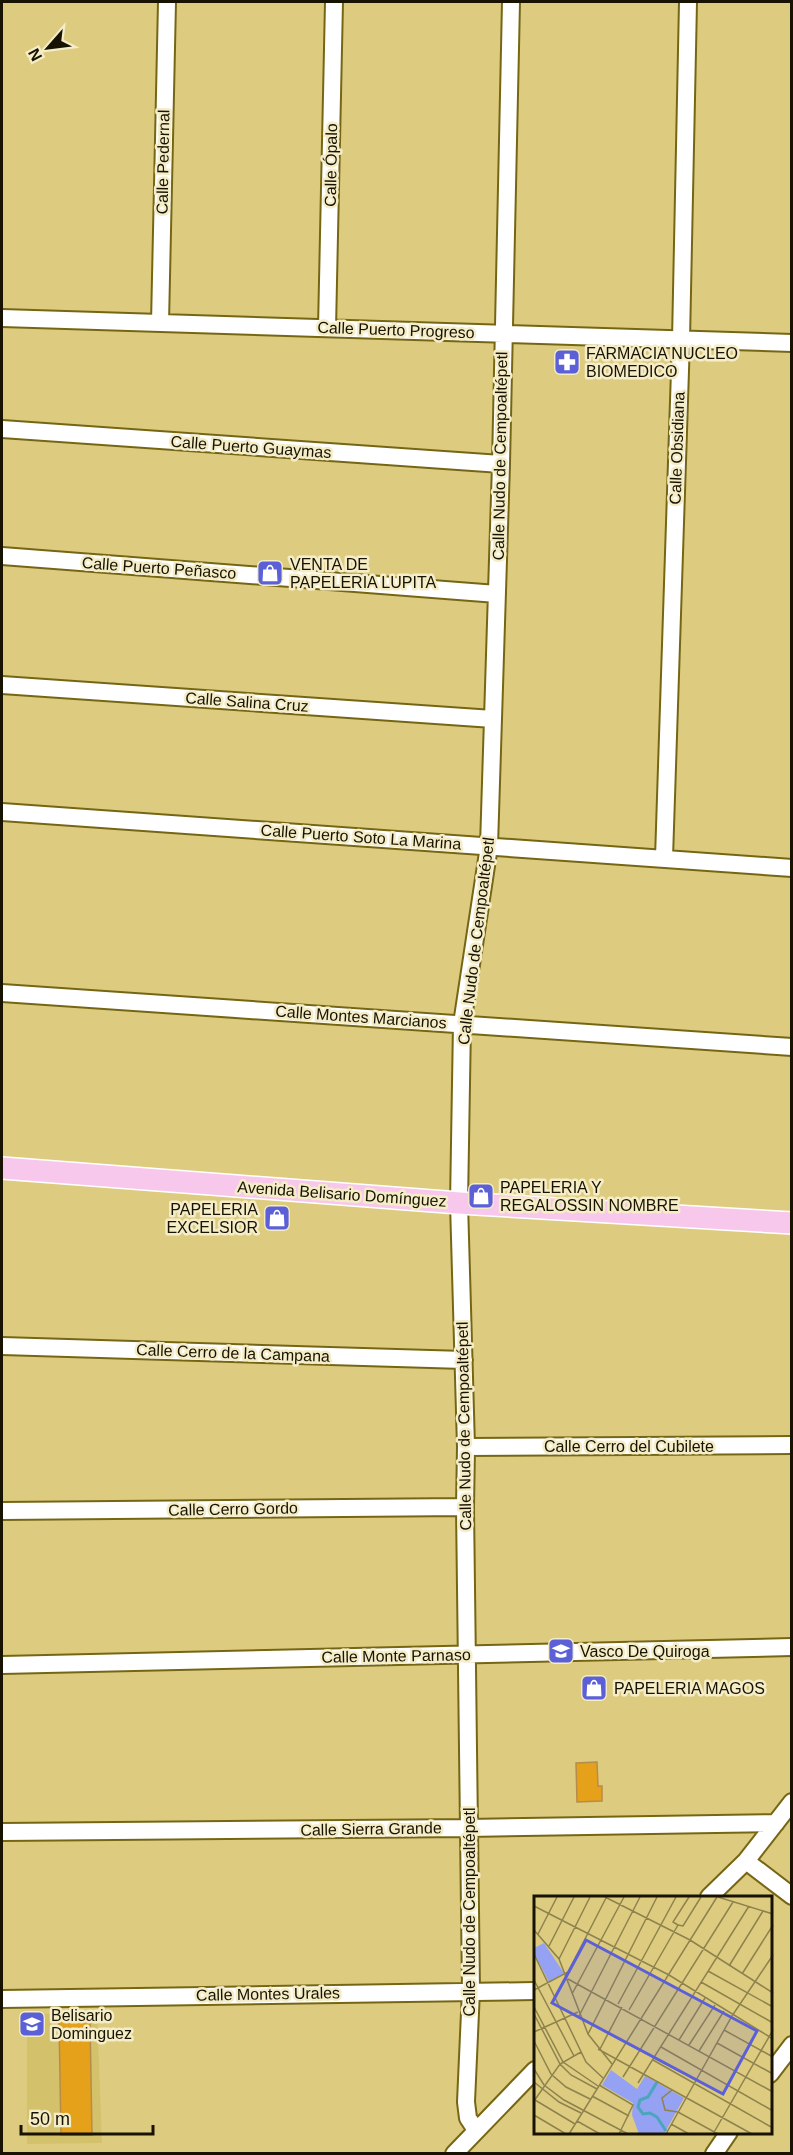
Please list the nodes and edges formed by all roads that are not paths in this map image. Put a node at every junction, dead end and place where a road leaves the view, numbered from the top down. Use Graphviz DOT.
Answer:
graph roads {
  1 [pos="167,2"];
  2 [pos="334,2"];
  3 [pos="511,2"];
  4 [pos="688,2"];
  5 [pos="2,318"];
  6 [pos="160,323"];
  7 [pos="327,328"];
  8 [pos="503,334"];
  9 [pos="681,340"];
  10 [pos="792,343"];
  11 [pos="2,429"];
  12 [pos="501,464"];
  13 [pos="2,555"];
  14 [pos="497,594"];
  15 [pos="2,685"];
  16 [pos="493,719"];
  17 [pos="2,812"];
  18 [pos="489,846"];
  19 [pos="664,858"];
  20 [pos="792,867"];
  21 [pos="2,993"];
  22 [pos="462,1024"];
  23 [pos="792,1047"];
  24 [pos="2,1168"];
  25 [pos="459,1203"];
  26 [pos="792,1223"];
  27 [pos="2,1346"];
  28 [pos="464,1360"];
  29 [pos="792,1445"];
  30 [pos="466,1447"];
  31 [pos="465,1507"];
  32 [pos="2,1511"];
  33 [pos="792,1647"];
  34 [pos="468,1654"];
  35 [pos="2,1665"];
  36 [pos="792,1802"];
  37 [pos="776,1823"];
  38 [pos="468,1828"];
  39 [pos="2,1832"];
  40 [pos="746,1862"];
  41 [pos="710,1896"];
  42 [pos="792,1896"];
  43 [pos="471,1990"];
  44 [pos="534,1991"];
  45 [pos="2,1999"];
  46 [pos="792,2044"];
  47 [pos="534,2071"];
  48 [pos="772,2073"];
  49 [pos="476,2130"];
  50 [pos="728,2134"];
  51 [pos="454,2154"];
  52 [pos="714,2154"];
  1 -- 6 [label="street, Calle Pedernal"];
  2 -- 7 [label="street, Calle Ópalo"];
  3 -- 8 [label="street, Calle Nudo de Cempoaltépetl"];
  4 -- 9 [label="street, Calle Obsidiana"];
  5 -- 6 [label="street, Calle Puerto Progreso"];
  6 -- 7 [label="street, Calle Puerto Progreso"];
  7 -- 8 [label="street, Calle Puerto Progreso"];
  8 -- 9 [label="street, Calle Puerto Progreso"];
  8 -- 12 [label="street, Calle Nudo de Cempoaltépetl"];
  9 -- 10 [label="street, Calle Puerto Progreso"];
  9 -- 19 [label="street, Calle Obsidiana"];
  11 -- 12 [label="street, Calle Puerto Guaymas"];
  12 -- 14 [label="street, Calle Nudo de Cempoaltépetl"];
  13 -- 14 [label="street, Calle Puerto Peñasco"];
  14 -- 16 [label="street, Calle Nudo de Cempoaltépetl"];
  15 -- 16 [label="street, Calle Salina Cruz"];
  16 -- 18 [label="street, Calle Nudo de Cempoaltépetl"];
  17 -- 18 [label="street, Calle Puerto Soto La Marina"];
  18 -- 19 [label="street, Calle Puerto Soto La Marina"];
  18 -- 22 [label="street, Calle Nudo de Cempoaltépetl"];
  19 -- 20 [label="street, Calle Puerto Soto La Marina"];
  21 -- 22 [label="street, Calle Montes Marcianos"];
  22 -- 23 [label="street, Calle Montes Marcianos"];
  22 -- 25 [label="street, Calle Nudo de Cempoaltépetl"];
  24 -- 25 [label="main road, Avenida Belisario Domínguez"];
  25 -- 26 [label="main road, Avenida Belisario Domínguez"];
  25 -- 28 [label="street, Calle Nudo de Cempoaltépetl"];
  27 -- 28 [label="street, Calle Cerro de la Campana"];
  28 -- 30 [label="street, Calle Nudo de Cempoaltépetl"];
  29 -- 30 [label="street, Calle Cerro del Cubilete"];
  30 -- 31 [label="street, Calle Nudo de Cempoaltépetl"];
  31 -- 32 [label="street, Calle Cerro Gordo"];
  31 -- 34 [label="street, Calle Nudo de Cempoaltépetl"];
  33 -- 34 [label="street, Calle Monte Parnaso"];
  34 -- 35 [label="street, Calle Monte Parnaso"];
  34 -- 38 [label="street, Calle Nudo de Cempoaltépetl"];
  36 -- 37 [label="street"];
  37 -- 38 [label="street, Calle Sierra Grande"];
  37 -- 40 [label="street"];
  38 -- 39 [label="street, Calle Sierra Grande"];
  38 -- 43 [label="street, Calle Nudo de Cempoaltépetl"];
  40 -- 41 [label="street"];
  40 -- 42 [label="street"];
  43 -- 44 [label="street, Calle Montes Urales"];
  43 -- 45 [label="street, Calle Montes Urales"];
  43 -- 49 [label="street, Calle Nudo de Cempoaltépetl"];
  46 -- 48 [label="street"];
  47 -- 49 [label="street"];
  49 -- 51 [label="street"];
  50 -- 52 [label="street"];
}
